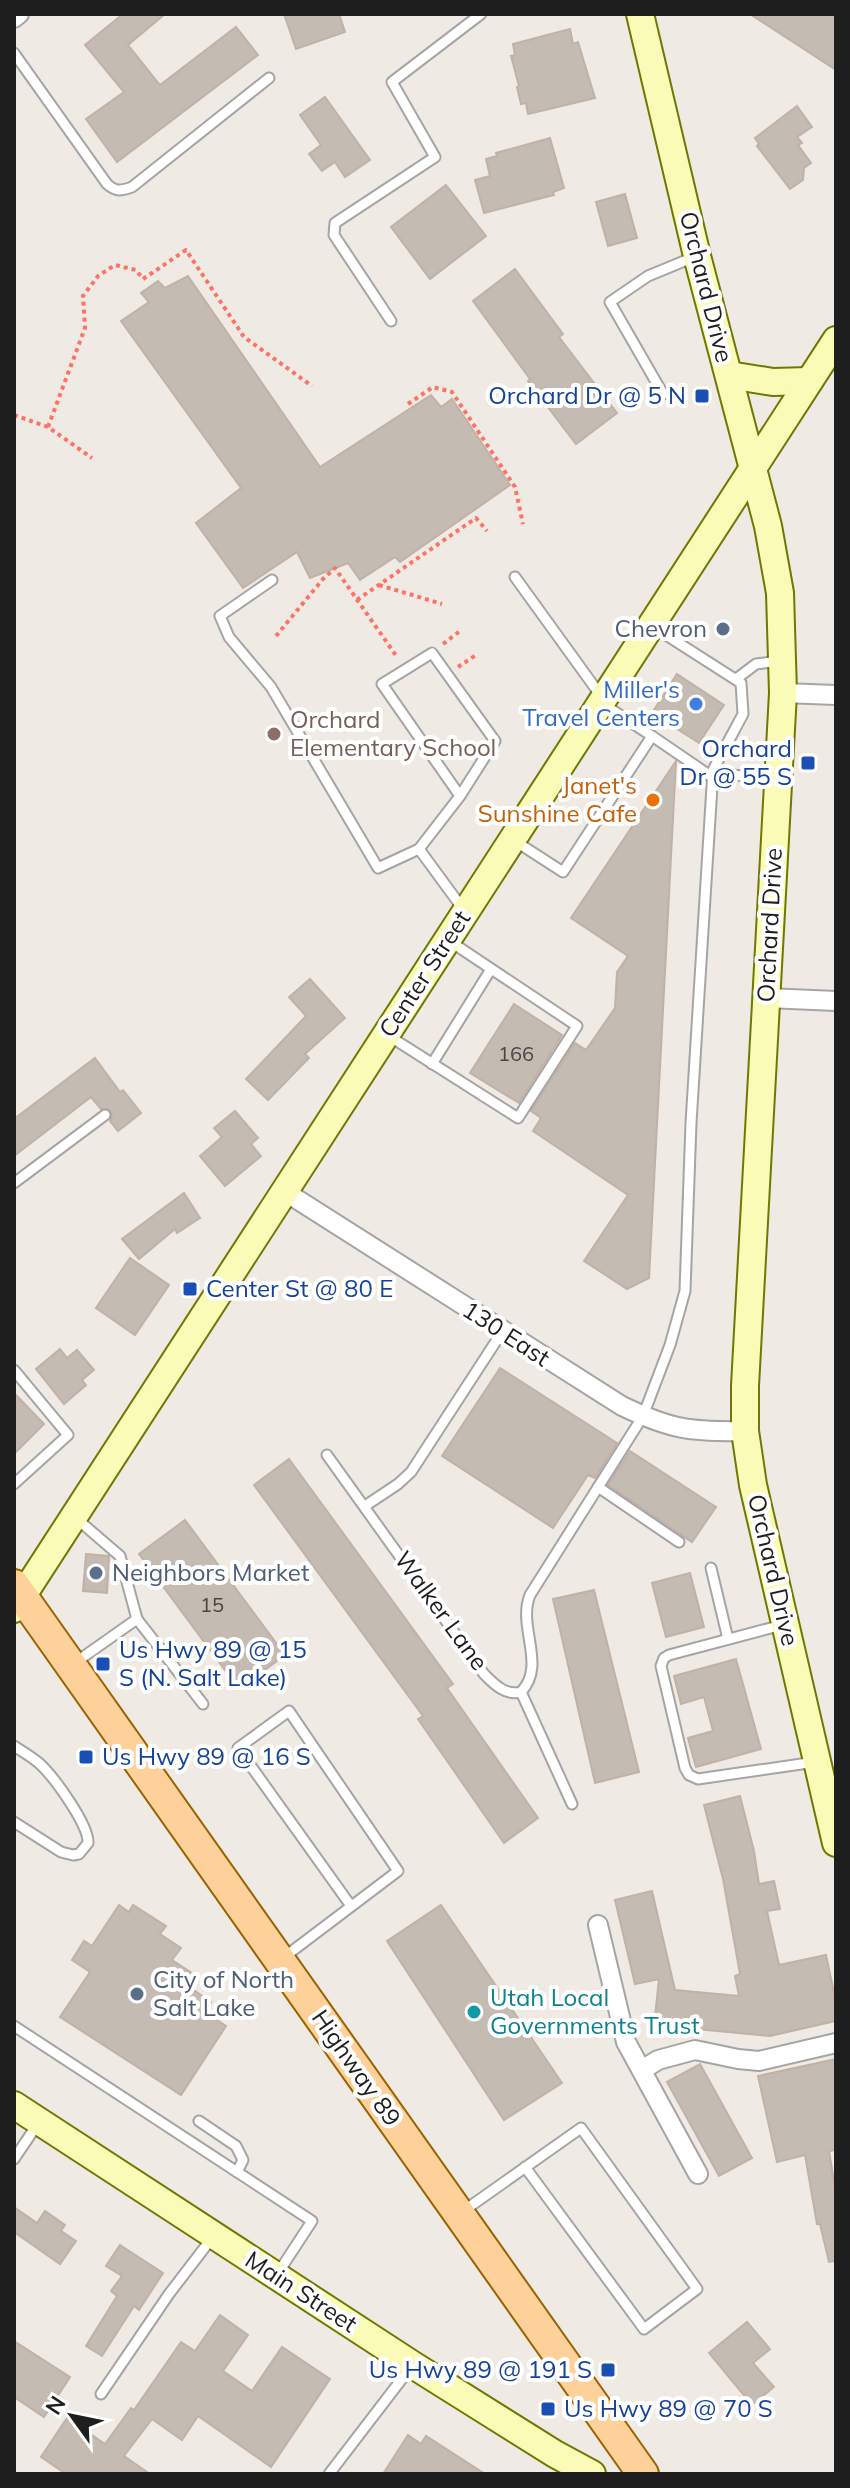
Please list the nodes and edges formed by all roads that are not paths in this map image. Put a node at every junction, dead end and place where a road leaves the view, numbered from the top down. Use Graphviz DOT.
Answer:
graph roads {
  1 [pos="19,14"];
  2 [pos="481,14"];
  3 [pos="640,14"];
  4 [pos="14,18"];
  5 [pos="14,53"];
  6 [pos="269,78"];
  7 [pos="697,256"];
  8 [pos="391,321"];
  9 [pos="836,340"];
  10 [pos="729,375"];
  11 [pos="809,381"];
  12 [pos="663,394"];
  13 [pos="754,467"];
  14 [pos="515,577"];
  15 [pos="272,580"];
  16 [pos="651,625"];
  17 [pos="783,660"];
  18 [pos="736,679"];
  19 [pos="783,693"];
  20 [pos="836,695"];
  21 [pos="602,701"];
  22 [pos="652,736"];
  23 [pos="712,777"];
  24 [pos="777,778"];
  25 [pos="460,796"];
  26 [pos="513,839"];
  27 [pos="419,849"];
  28 [pos="465,912"];
  29 [pos="447,940"];
  30 [pos="491,969"];
  31 [pos="767,998"];
  32 [pos="836,1001"];
  33 [pos="386,1035"];
  34 [pos="432,1064"];
  35 [pos="105,1115"];
  36 [pos="14,1183"];
  37 [pos="284,1191"];
  38 [pos="502,1332"];
  39 [pos="14,1370"];
  40 [pos="643,1416"];
  41 [pos="745,1431"];
  42 [pos="327,1455"];
  43 [pos="14,1484"];
  44 [pos="598,1487"];
  45 [pos="365,1506"];
  46 [pos="75,1516"];
  47 [pos="679,1542"];
  48 [pos="711,1568"];
  49 [pos="17,1597"];
  50 [pos="137,1619"];
  51 [pos="786,1624"];
  52 [pos="728,1639"];
  53 [pos="72,1665"];
  54 [pos="521,1692"];
  55 [pos="203,1704"];
  56 [pos="14,1746"];
  57 [pos="817,1762"];
  58 [pos="572,1804"];
  59 [pos="14,1822"];
  60 [pos="836,1843"];
  61 [pos="351,1906"];
  62 [pos="598,1925"];
  63 [pos="280,1960"];
  64 [pos="14,2026"];
  65 [pos="836,2043"];
  66 [pos="642,2070"];
  67 [pos="14,2105"];
  68 [pos="199,2121"];
  69 [pos="40,2122"];
  70 [pos="14,2159"];
  71 [pos="525,2167"];
  72 [pos="237,2172"];
  73 [pos="698,2174"];
  74 [pos="459,2214"];
  75 [pos="214,2235"];
  76 [pos="277,2276"];
  77 [pos="413,2365"];
  78 [pos="101,2394"];
  79 [pos="329,2474"];
  80 [pos="592,2474"];
  81 [pos="643,2474"];
  1 -- 4 [label="street"];
  2 -- 8 [label="lane"];
  3 -- 7 [label="main road, Orchard Drive"];
  5 -- 6 [label="lane"];
  7 -- 10 [label="main road, Orchard Drive"];
  7 -- 12 [label="lane"];
  9 -- 11 [label="main road, Center Street"];
  10 -- 11 [label="main road"];
  10 -- 13 [label="main road, Orchard Drive"];
  11 -- 13 [label="main road, Center Street"];
  13 -- 16 [label="main road, Center Street"];
  13 -- 17 [label="main road, Orchard Drive"];
  14 -- 21 [label="lane"];
  15 -- 27 [label="lane"];
  16 -- 18 [label="lane"];
  16 -- 21 [label="main road, Center Street"];
  17 -- 18 [label="lane"];
  17 -- 19 [label="main road, Orchard Drive"];
  18 -- 23 [label="lane"];
  19 -- 20 [label="street"];
  19 -- 24 [label="main road, Orchard Drive"];
  21 -- 22 [label="lane"];
  21 -- 26 [label="main road, Center Street"];
  22 -- 23 [label="lane"];
  22 -- 26 [label="lane"];
  23 -- 24 [label="lane"];
  23 -- 40 [label="lane"];
  24 -- 31 [label="main road, Orchard Drive"];
  25 -- 25 [label="lane"];
  25 -- 27 [label="lane"];
  26 -- 28 [label="main road, Center Street"];
  27 -- 28 [label="lane"];
  28 -- 29 [label="main road, Center Street"];
  29 -- 30 [label="lane"];
  29 -- 33 [label="main road, Center Street"];
  30 -- 34 [label="lane"];
  30 -- 34 [label="lane"];
  31 -- 32 [label="street"];
  31 -- 41 [label="main road, Orchard Drive"];
  33 -- 34 [label="lane"];
  33 -- 37 [label="main road, Center Street"];
  35 -- 36 [label="lane"];
  37 -- 38 [label="street, 130 East"];
  37 -- 46 [label="main road, Center Street"];
  38 -- 40 [label="street, 130 East"];
  38 -- 45 [label="lane"];
  39 -- 43 [label="lane"];
  40 -- 41 [label="street, 130 East"];
  40 -- 44 [label="lane"];
  41 -- 51 [label="main road, Orchard Drive"];
  42 -- 45 [label="lane, Walker Lane"];
  44 -- 47 [label="lane"];
  44 -- 54 [label="lane"];
  45 -- 54 [label="lane, Walker Lane"];
  46 -- 49 [label="main road, Center Street"];
  46 -- 50 [label="lane"];
  48 -- 52 [label="lane"];
  49 -- 53 [label="main road, Highway 89"];
  50 -- 53 [label="lane"];
  50 -- 55 [label="lane"];
  51 -- 52 [label="lane"];
  51 -- 57 [label="main road, Orchard Drive"];
  52 -- 57 [label="lane"];
  53 -- 63 [label="main road, Highway 89"];
  54 -- 58 [label="lane"];
  56 -- 59 [label="lane"];
  57 -- 60 [label="main road, Orchard Drive"];
  61 -- 61 [label="lane"];
  61 -- 63 [label="lane"];
  62 -- 66 [label="street"];
  63 -- 74 [label="main road, Highway 89"];
  64 -- 72 [label="lane"];
  65 -- 66 [label="street"];
  66 -- 73 [label="street"];
  67 -- 69 [label="main road, Main Street"];
  68 -- 72 [label="lane"];
  69 -- 70 [label="lane"];
  69 -- 75 [label="main road, Main Street"];
  71 -- 71 [label="lane"];
  71 -- 74 [label="lane"];
  72 -- 76 [label="lane"];
  74 -- 81 [label="main road, Highway 89"];
  75 -- 76 [label="main road, Main Street"];
  75 -- 78 [label="lane"];
  76 -- 77 [label="main road, Main Street"];
  77 -- 79 [label="lane"];
  77 -- 80 [label="main road, Main Street"];
}
